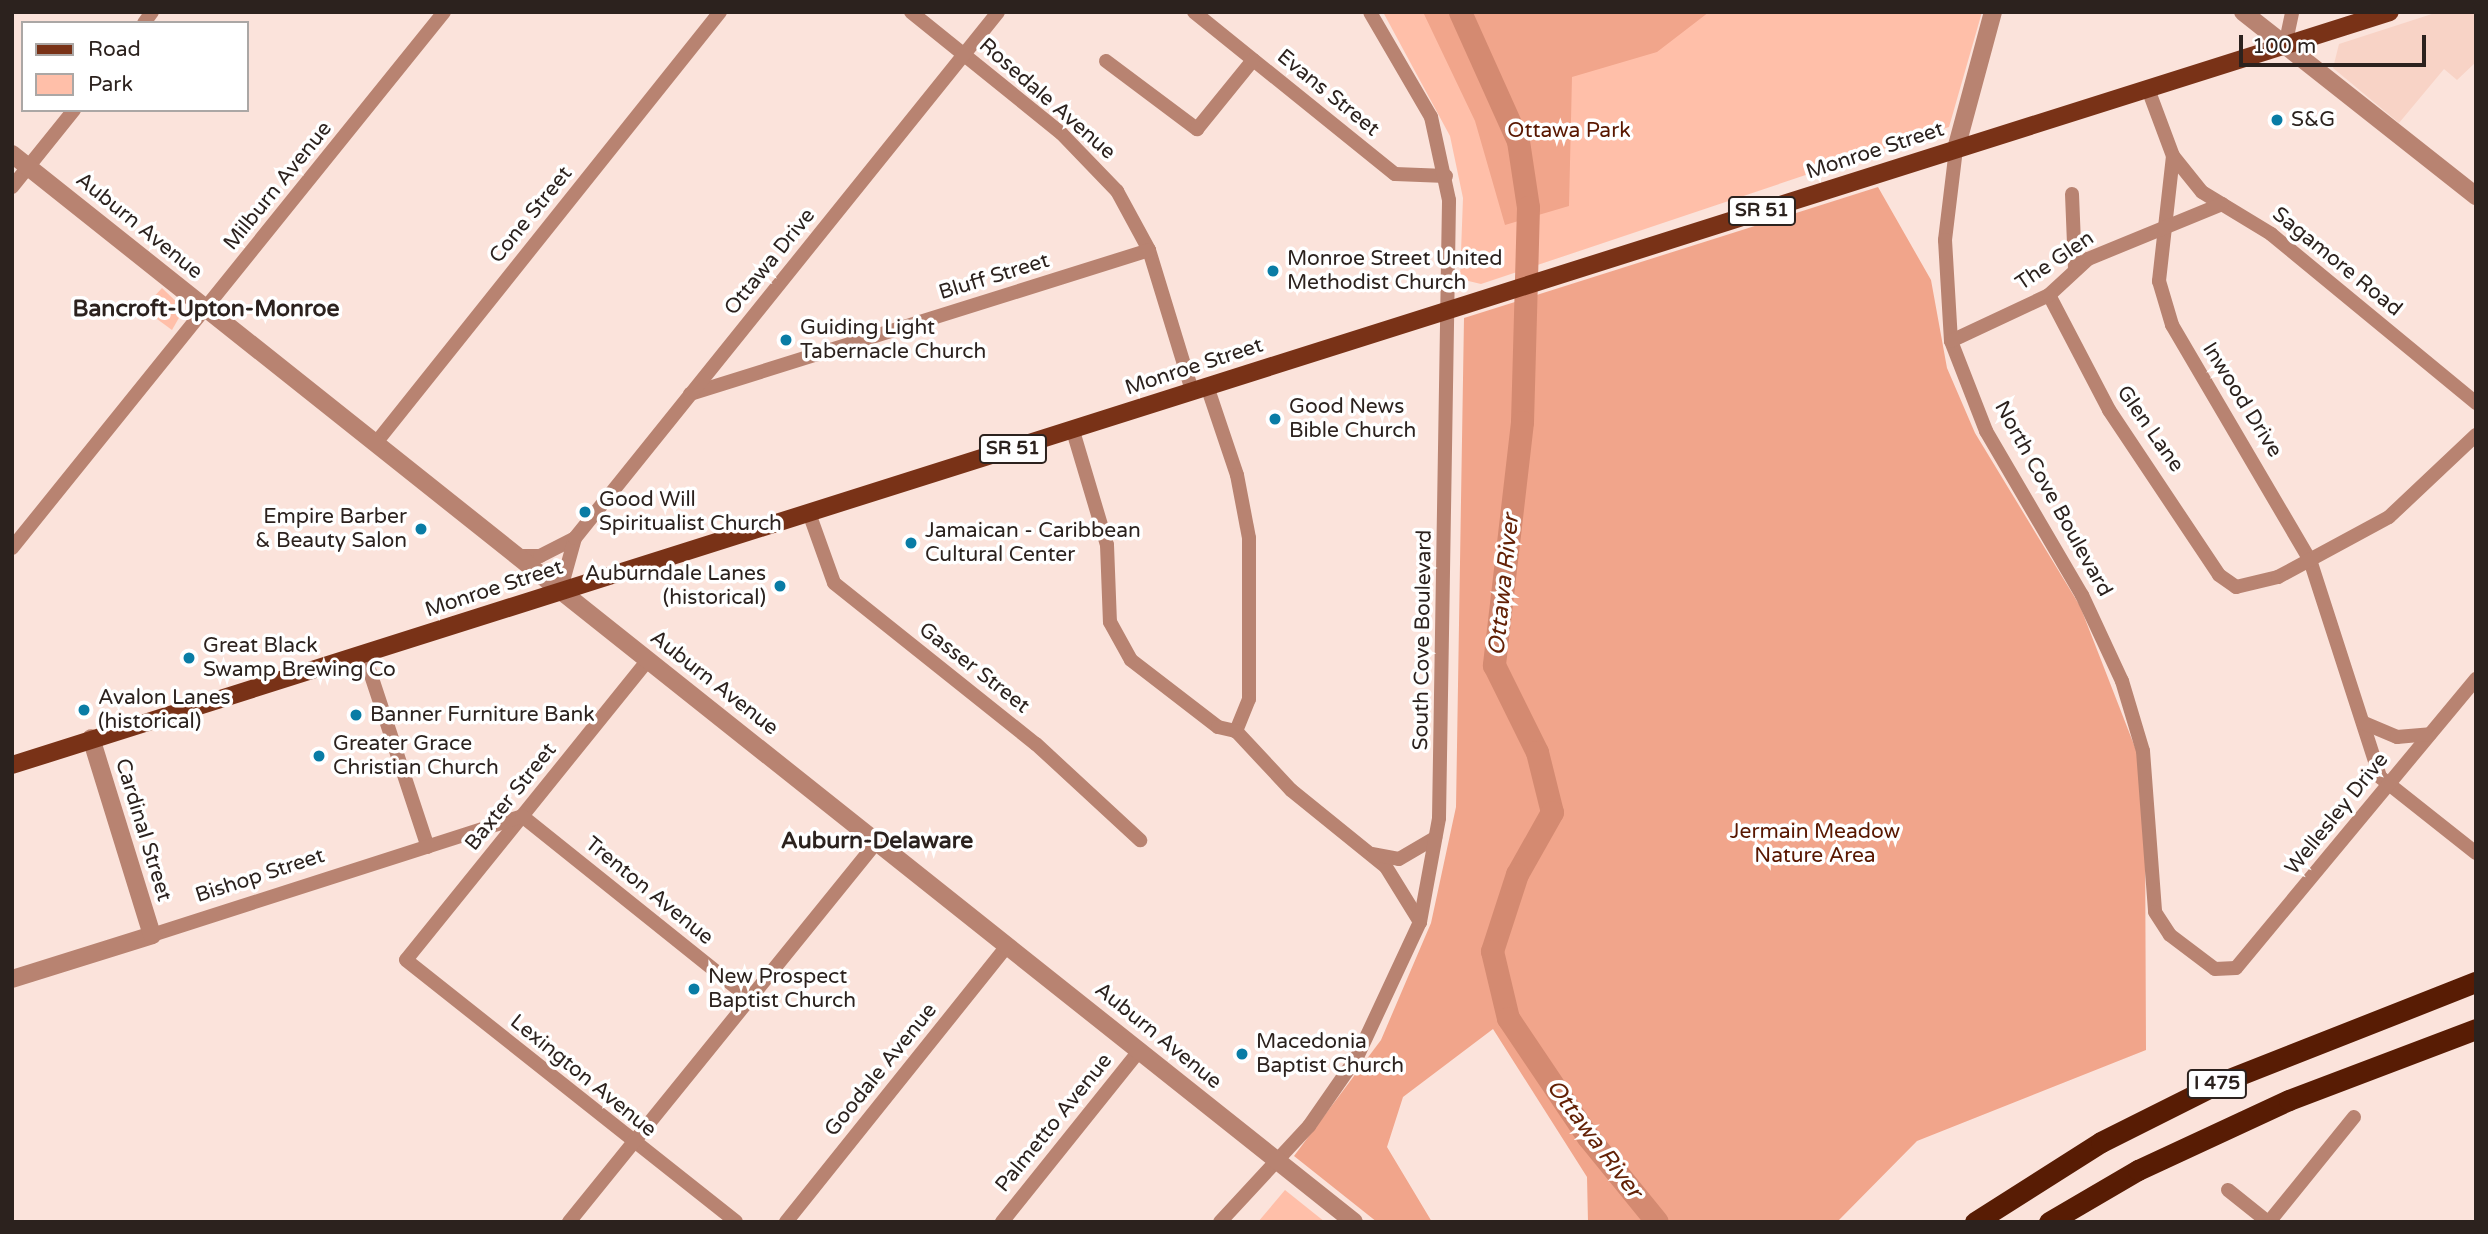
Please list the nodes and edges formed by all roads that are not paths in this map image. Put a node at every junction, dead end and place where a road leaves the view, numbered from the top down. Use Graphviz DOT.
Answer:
graph roads {
  1 [pos="444,12"];
  2 [pos="720,12"];
  3 [pos="911,12"];
  4 [pos="998,12"];
  5 [pos="1194,12"];
  6 [pos="1370,12"];
  7 [pos="1993,12"];
  8 [pos="2243,12"];
  9 [pos="2292,12"];
  10 [pos="2390,12"];
  11 [pos="2285,46"];
  12 [pos="964,55"];
  13 [pos="1253,60"];
  14 [pos="1106,61"];
  15 [pos="2148,89"];
  16 [pos="72,112"];
  17 [pos="1956,149"];
  18 [pos="12,154"];
  19 [pos="2173,156"];
  20 [pos="28,167"];
  21 [pos="1446,176"];
  22 [pos="12,187"];
  23 [pos="2073,194"];
  24 [pos="2476,196"];
  25 [pos="2222,204"];
  26 [pos="2165,230"];
  27 [pos="1149,250"];
  28 [pos="2075,268"];
  29 [pos="2049,295"];
  30 [pos="1458,307"];
  31 [pos="206,309"];
  32 [pos="1951,341"];
  33 [pos="1200,388"];
  34 [pos="691,394"];
  35 [pos="2476,403"];
  36 [pos="1073,430"];
  37 [pos="2476,435"];
  38 [pos="375,444"];
  39 [pos="809,513"];
  40 [pos="575,538"];
  41 [pos="12,548"];
  42 [pos="516,556"];
  43 [pos="2310,560"];
  44 [pos="560,592"];
  45 [pos="363,654"];
  46 [pos="648,660"];
  47 [pos="2476,679"];
  48 [pos="2364,723"];
  49 [pos="1236,731"];
  50 [pos="2430,734"];
  51 [pos="91,738"];
  52 [pos="12,765"];
  53 [pos="2389,785"];
  54 [pos="522,817"];
  55 [pos="1435,838"];
  56 [pos="1139,840"];
  57 [pos="878,841"];
  58 [pos="428,847"];
  59 [pos="1369,852"];
  60 [pos="2476,853"];
  61 [pos="1420,922"];
  62 [pos="152,935"];
  63 [pos="1008,945"];
  64 [pos="406,960"];
  65 [pos="2227,971"];
  66 [pos="12,979"];
  67 [pos="2476,982"];
  68 [pos="749,998"];
  69 [pos="2476,1029"];
  70 [pos="1140,1050"];
  71 [pos="2354,1117"];
  72 [pos="632,1144"];
  73 [pos="1277,1160"];
  74 [pos="2228,1190"];
  75 [pos="569,1222"];
  76 [pos="736,1222"];
  77 [pos="786,1222"];
  78 [pos="1002,1222"];
  79 [pos="1220,1222"];
  80 [pos="1354,1222"];
  81 [pos="1975,1222"];
  82 [pos="2049,1222"];
  83 [pos="2268,1222"];
  1 -- 31 [label="street, Milburn Avenue"];
  2 -- 38 [label="street, Cone Street"];
  3 -- 12 [label="street, Rosedale Avenue"];
  4 -- 12 [label="street, Ottawa Drive"];
  5 -- 13 [label="street, Evans Street"];
  6 -- 21 [label="street, South Cove Boulevard"];
  7 -- 17 [label="street, North Cove Boulevard"];
  8 -- 11 [label="street"];
  9 -- 11 [label="street"];
  10 -- 11 [label="main road, Monroe Street / SR 51"];
  11 -- 15 [label="main road, Monroe Street / SR 51"];
  11 -- 24 [label="street"];
  12 -- 27 [label="street, Rosedale Avenue"];
  12 -- 34 [label="street, Ottawa Drive"];
  13 -- 14 [label="street"];
  13 -- 21 [label="street, Evans Street"];
  15 -- 17 [label="main road, Monroe Street / SR 51"];
  15 -- 19 [label="street, Inwood Drive"];
  16 -- 20 [label="street"];
  17 -- 30 [label="main road, Monroe Street / SR 51"];
  17 -- 32 [label="street, North Cove Boulevard"];
  18 -- 20 [label="street, Auburn Avenue"];
  19 -- 25 [label="street, Sagamore Road"];
  19 -- 26 [label="street, Inwood Drive"];
  20 -- 22 [label="street"];
  20 -- 31 [label="street, Auburn Avenue"];
  21 -- 30 [label="street, South Cove Boulevard"];
  23 -- 28 [label="street"];
  25 -- 26 [label="street, The Glen"];
  25 -- 35 [label="street, Sagamore Road"];
  26 -- 28 [label="street, The Glen"];
  26 -- 43 [label="street, Inwood Drive"];
  27 -- 33 [label="street, Rosedale Avenue"];
  27 -- 34 [label="street, Bluff Street"];
  28 -- 29 [label="street, The Glen"];
  29 -- 32 [label="street, The Glen"];
  29 -- 43 [label="street, Glen Lane"];
  30 -- 33 [label="main road, Monroe Street / SR 51"];
  30 -- 55 [label="street, South Cove Boulevard"];
  31 -- 38 [label="street, Auburn Avenue"];
  31 -- 41 [label="street, Milburn Avenue"];
  32 -- 65 [label="street, North Cove Boulevard"];
  33 -- 36 [label="main road, Monroe Street / SR 51"];
  33 -- 49 [label="street, Rosedale Avenue"];
  34 -- 40 [label="street, Ottawa Drive"];
  36 -- 39 [label="main road, Monroe Street / SR 51"];
  36 -- 49 [label="street"];
  37 -- 43 [label="street"];
  38 -- 42 [label="street, Auburn Avenue"];
  39 -- 44 [label="main road, Monroe Street / SR 51"];
  39 -- 56 [label="street, Gasser Street"];
  40 -- 42 [label="street, Ottawa Drive"];
  40 -- 44 [label="street, Ottawa Drive"];
  42 -- 44 [label="street, Auburn Avenue"];
  43 -- 48 [label="street, Inwood Drive"];
  44 -- 45 [label="main road, Monroe Street / SR 51"];
  44 -- 46 [label="street, Auburn Avenue"];
  45 -- 51 [label="main road, Monroe Street / SR 51"];
  45 -- 58 [label="street"];
  46 -- 54 [label="street, Baxter Street"];
  46 -- 57 [label="street, Auburn Avenue"];
  47 -- 50 [label="street, Wellesley Drive"];
  48 -- 50 [label="street"];
  48 -- 53 [label="street, Inwood Drive"];
  49 -- 59 [label="street"];
  50 -- 53 [label="street, Wellesley Drive"];
  51 -- 52 [label="main road, Monroe Street / SR 51"];
  51 -- 62 [label="street, Cardinal Street"];
  53 -- 60 [label="street, Inwood Drive"];
  53 -- 65 [label="street, Wellesley Drive"];
  54 -- 58 [label="street, Bishop Street"];
  54 -- 64 [label="street, Baxter Street"];
  54 -- 68 [label="street, Trenton Avenue"];
  55 -- 59 [label="street"];
  55 -- 61 [label="street, South Cove Boulevard"];
  57 -- 63 [label="street, Auburn Avenue"];
  57 -- 68 [label="street"];
  58 -- 62 [label="street, Bishop Street"];
  59 -- 61 [label="street"];
  61 -- 73 [label="street, South Cove Boulevard"];
  62 -- 66 [label="street, Bishop Street"];
  63 -- 70 [label="street, Auburn Avenue"];
  63 -- 77 [label="street, Goodale Avenue"];
  64 -- 72 [label="street, Lexington Avenue"];
  67 -- 81 [label="highway, I 475"];
  68 -- 72 [label="street"];
  69 -- 82 [label="highway, I 475"];
  70 -- 73 [label="street, Auburn Avenue"];
  70 -- 78 [label="street, Palmetto Avenue"];
  71 -- 83 [label="street"];
  72 -- 75 [label="street"];
  72 -- 76 [label="street, Lexington Avenue"];
  73 -- 79 [label="street, South Cove Boulevard"];
  73 -- 80 [label="street, Auburn Avenue"];
  74 -- 83 [label="street"];
}
